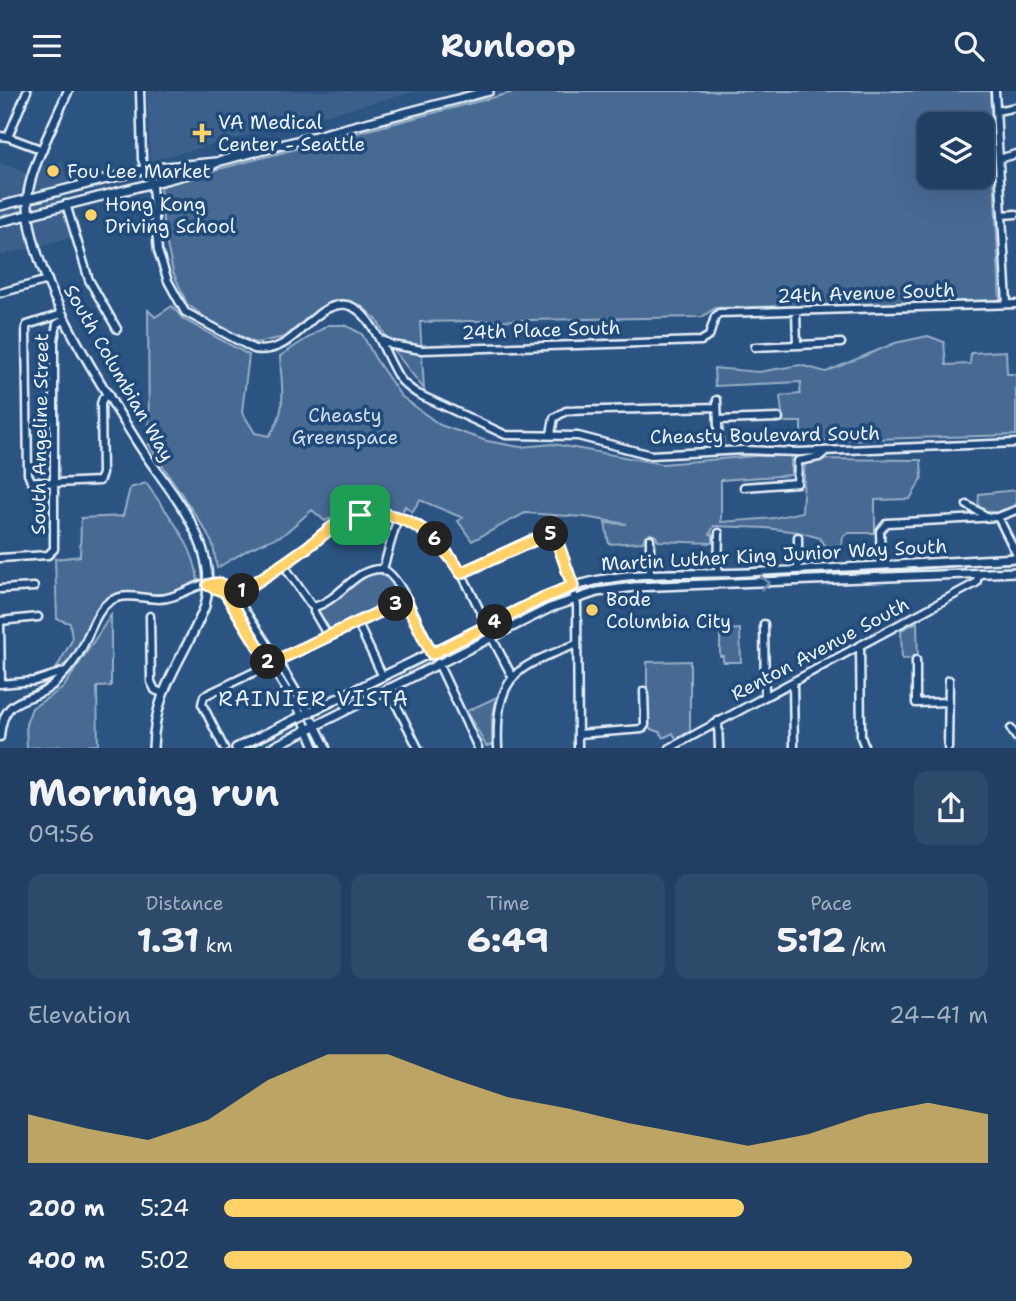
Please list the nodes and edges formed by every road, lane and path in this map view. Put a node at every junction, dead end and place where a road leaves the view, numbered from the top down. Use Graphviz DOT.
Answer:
graph roads {
  1 [pos="27,91"];
  2 [pos="68,91"];
  3 [pos="140,91"];
  4 [pos="489,91"];
  5 [pos="995,91"];
  6 [pos="1016,107"];
  7 [pos="997,111"];
  8 [pos="4,137"];
  9 [pos="43,151"];
  10 [pos="1016,154"];
  11 [pos="999,159"];
  12 [pos="220,161"];
  13 [pos="146,169"];
  14 [pos="151,183"];
  15 [pos="30,185"];
  16 [pos="45,196"];
  17 [pos="28,198"];
  18 [pos="66,204"];
  19 [pos="0,205"];
  20 [pos="29,214"];
  21 [pos="1016,214"];
  22 [pos="1002,215"];
  23 [pos="0,222"];
  24 [pos="48,281"];
  25 [pos="0,293"];
  26 [pos="1007,304"];
  27 [pos="1016,304"];
  28 [pos="796,311"];
  29 [pos="63,316"];
  30 [pos="117,330"];
  31 [pos="380,339"];
  32 [pos="705,339"];
  33 [pos="841,343"];
  34 [pos="797,345"];
  35 [pos="755,347"];
  36 [pos="109,394"];
  37 [pos="779,418"];
  38 [pos="718,420"];
  39 [pos="551,434"];
  40 [pos="1016,443"];
  41 [pos="719,451"];
  42 [pos="826,451"];
  43 [pos="54,483"];
  44 [pos="744,488"];
  45 [pos="967,505"];
  46 [pos="1016,510"];
  47 [pos="398,517"];
  48 [pos="994,518"];
  49 [pos="719,533"];
  50 [pos="797,537"];
  51 [pos="650,540"];
  52 [pos="1016,556"];
  53 [pos="0,558"];
  54 [pos="283,564"];
  55 [pos="881,566"];
  56 [pos="383,569"];
  57 [pos="798,570"];
  58 [pos="1016,572"];
  59 [pos="461,573"];
  60 [pos="650,574"];
  61 [pos="718,574"];
  62 [pos="978,574"];
  63 [pos="208,585"];
  64 [pos="573,586"];
  65 [pos="33,587"];
  66 [pos="0,589"];
  67 [pos="231,598"];
  68 [pos="576,598"];
  69 [pos="405,600"];
  70 [pos="314,607"];
  71 [pos="150,616"];
  72 [pos="38,617"];
  73 [pos="0,621"];
  74 [pos="358,624"];
  75 [pos="764,624"];
  76 [pos="487,626"];
  77 [pos="328,636"];
  78 [pos="491,636"];
  79 [pos="576,644"];
  80 [pos="860,646"];
  81 [pos="432,654"];
  82 [pos="276,660"];
  83 [pos="916,660"];
  84 [pos="438,663"];
  85 [pos="269,664"];
  86 [pos="66,671"];
  87 [pos="383,677"];
  88 [pos="513,678"];
  89 [pos="949,680"];
  90 [pos="793,682"];
  91 [pos="0,684"];
  92 [pos="388,688"];
  93 [pos="644,691"];
  94 [pos="162,693"];
  95 [pos="765,696"];
  96 [pos="948,702"];
  97 [pos="305,715"];
  98 [pos="718,722"];
  99 [pos="312,727"];
  100 [pos="1011,729"];
  101 [pos="578,734"];
  102 [pos="0,737"];
  103 [pos="1016,737"];
  104 [pos="864,745"];
  105 [pos="153,748"];
  106 [pos="223,748"];
  107 [pos="236,748"];
  108 [pos="271,748"];
  109 [pos="315,748"];
  110 [pos="326,748"];
  111 [pos="418,748"];
  112 [pos="478,748"];
  113 [pos="498,748"];
  114 [pos="578,748"];
  115 [pos="670,748"];
  116 [pos="719,748"];
  117 [pos="794,748"];
  118 [pos="948,748"];
  1 -- 8 [label="street"];
  2 -- 9 [label="main road, South Columbian Way"];
  3 -- 13 [label="street"];
  4 -- 12 [label="main road"];
  5 -- 7 [label="street"];
  6 -- 7 [label="street"];
  7 -- 11 [label="street"];
  8 -- 9 [label="street"];
  9 -- 15 [label="main road, South Columbian Way"];
  10 -- 11 [label="street"];
  11 -- 22 [label="street"];
  12 -- 13 [label="main road"];
  12 -- 14 [label="main road"];
  13 -- 14 [label="street"];
  13 -- 16 [label="main road"];
  14 -- 18 [label="main road"];
  14 -- 31 [label="street, Cheasty Boulevard South"];
  15 -- 16 [label="main road"];
  15 -- 17 [label="main road, South Columbian Way"];
  16 -- 17 [label="main road"];
  17 -- 19 [label="main road"];
  17 -- 20 [label="main road, South Columbian Way"];
  18 -- 20 [label="main road"];
  18 -- 30 [label="street"];
  20 -- 23 [label="main road"];
  20 -- 24 [label="main road, South Columbian Way"];
  21 -- 22 [label="street"];
  22 -- 26 [label="street"];
  24 -- 25 [label="street"];
  24 -- 29 [label="main road, South Columbian Way"];
  26 -- 27 [label="street, 24th Avenue South"];
  26 -- 28 [label="street, 24th Avenue South"];
  28 -- 32 [label="street, 24th Avenue South"];
  28 -- 34 [label="street"];
  29 -- 36 [label="main road, South Columbian Way"];
  29 -- 43 [label="street, South Angeline Street"];
  29 -- 43 [label="street"];
  31 -- 32 [label="street, 24th Place South"];
  31 -- 39 [label="street, Cheasty Boulevard South"];
  33 -- 34 [label="street"];
  34 -- 35 [label="street"];
  36 -- 43 [label="street"];
  36 -- 63 [label="main road, South Columbian Way"];
  37 -- 38 [label="street"];
  38 -- 39 [label="street"];
  38 -- 41 [label="street"];
  39 -- 41 [label="street, Cheasty Boulevard South"];
  40 -- 42 [label="street, Cheasty Boulevard South"];
  41 -- 42 [label="street, Cheasty Boulevard South"];
  42 -- 44 [label="street"];
  43 -- 53 [label="street, South Angeline Street"];
  45 -- 48 [label="street"];
  46 -- 48 [label="street"];
  47 -- 54 [label="street"];
  47 -- 56 [label="street"];
  47 -- 59 [label="street"];
  48 -- 52 [label="street"];
  48 -- 55 [label="street"];
  49 -- 61 [label="street"];
  50 -- 57 [label="street"];
  51 -- 60 [label="street"];
  52 -- 55 [label="main road, Martin Luther King Junior Way South"];
  54 -- 67 [label="street"];
  54 -- 70 [label="street"];
  55 -- 57 [label="main road, Martin Luther King Junior Way South"];
  56 -- 69 [label="street"];
  56 -- 70 [label="street"];
  57 -- 61 [label="main road, Martin Luther King Junior Way South"];
  58 -- 62 [label="main road, Martin Luther King Junior Way South"];
  59 -- 64 [label="street"];
  59 -- 76 [label="street"];
  60 -- 61 [label="main road, Martin Luther King Junior Way South"];
  60 -- 64 [label="main road, Martin Luther King Junior Way South"];
  68 -- 62 [label="main road, Martin Luther King Junior Way South, one-way"];
  62 -- 80 [label="street, Renton Avenue South"];
  63 -- 67 [label="street"];
  63 -- 86 [label="street"];
  63 -- 94 [label="main road"];
  64 -- 68 [label="street"];
  64 -- 76 [label="main road, Martin Luther King Junior Way South"];
  65 -- 66 [label="street"];
  67 -- 82 [label="street"];
  67 -- 85 [label="street"];
  68 -- 78 [label="main road, Martin Luther King Junior Way South"];
  68 -- 79 [label="street"];
  69 -- 74 [label="street"];
  69 -- 81 [label="street"];
  70 -- 77 [label="street"];
  71 -- 94 [label="street"];
  72 -- 73 [label="street"];
  73 -- 91 [label="street"];
  74 -- 77 [label="street"];
  74 -- 87 [label="street"];
  75 -- 95 [label="street"];
  76 -- 81 [label="main road, Martin Luther King Junior Way South"];
  77 -- 82 [label="street"];
  78 -- 84 [label="main road, Martin Luther King Junior Way South"];
  78 -- 88 [label="street"];
  79 -- 88 [label="street"];
  79 -- 101 [label="street"];
  80 -- 90 [label="street, Renton Avenue South"];
  80 -- 104 [label="street"];
  81 -- 87 [label="main road, Martin Luther King Junior Way South"];
  82 -- 85 [label="street"];
  82 -- 97 [label="street"];
  83 -- 96 [label="street"];
  84 -- 92 [label="main road, Martin Luther King Junior Way South"];
  84 -- 112 [label="street"];
  85 -- 97 [label="street"];
  85 -- 106 [label="street"];
  86 -- 91 [label="street"];
  86 -- 102 [label="street"];
  87 -- 97 [label="main road, Martin Luther King Junior Way South"];
  88 -- 113 [label="street"];
  89 -- 96 [label="street"];
  90 -- 95 [label="street, Renton Avenue South"];
  90 -- 117 [label="street"];
  92 -- 99 [label="main road, Martin Luther King Junior Way South"];
  92 -- 111 [label="street"];
  93 -- 101 [label="street"];
  94 -- 105 [label="main road"];
  95 -- 98 [label="street, Renton Avenue South"];
  96 -- 118 [label="street"];
  97 -- 99 [label="street"];
  97 -- 107 [label="main road, Martin Luther King Junior Way South"];
  98 -- 115 [label="street, Renton Avenue South"];
  98 -- 116 [label="street"];
  99 -- 108 [label="main road, Martin Luther King Junior Way South"];
  99 -- 109 [label="street"];
  99 -- 110 [label="street"];
  100 -- 103 [label="street"];
  101 -- 114 [label="street"];
}
